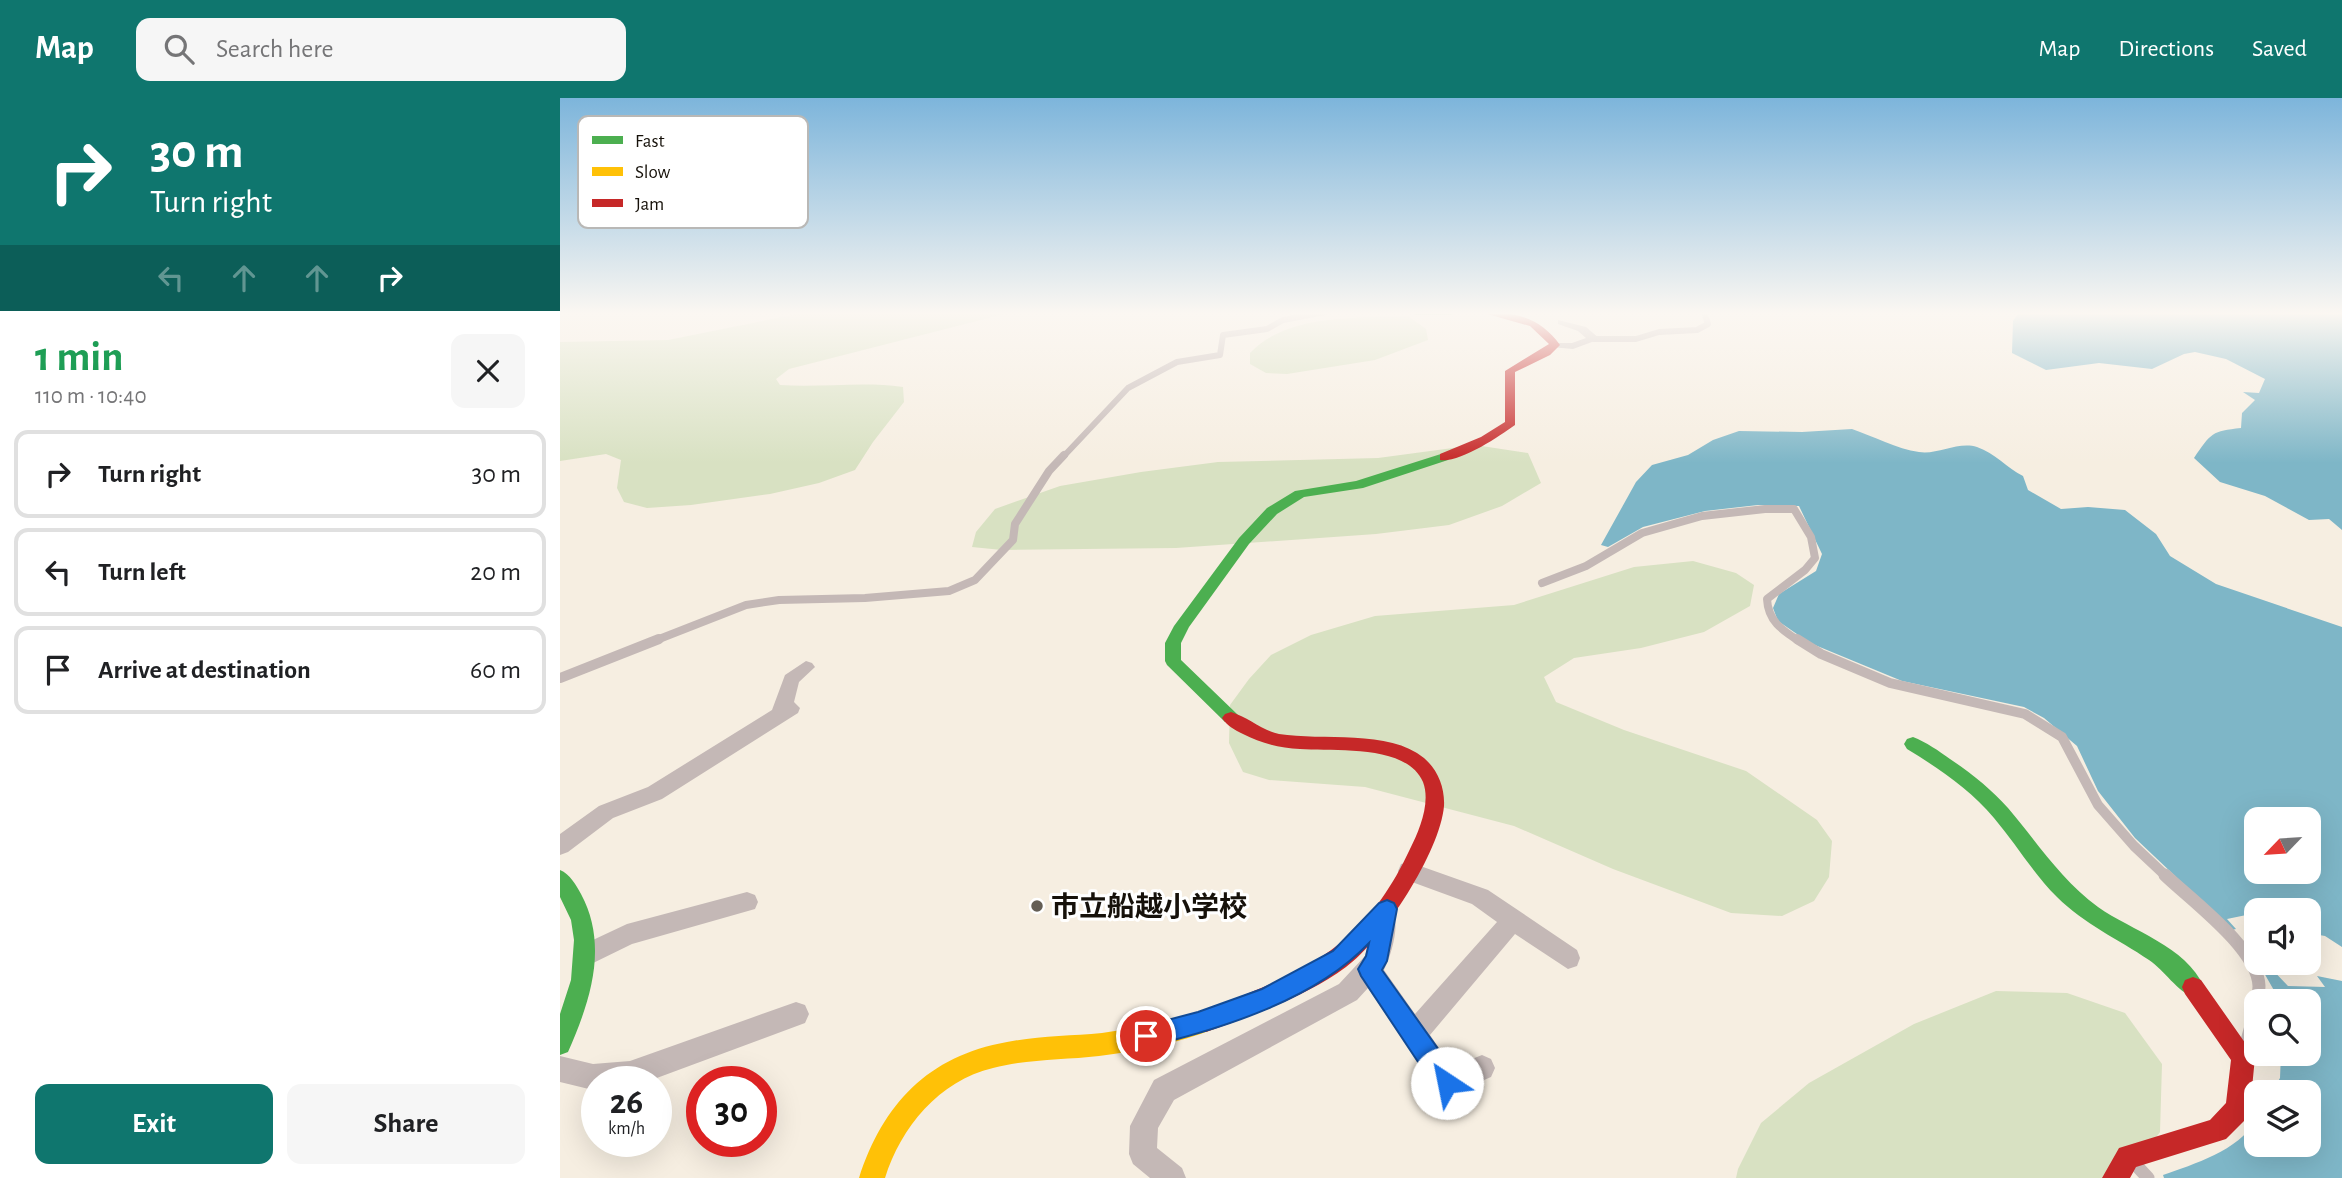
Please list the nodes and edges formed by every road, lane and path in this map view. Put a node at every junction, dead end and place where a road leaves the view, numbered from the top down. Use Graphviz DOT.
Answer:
graph roads {
  1 [pos="1176,362"];
  2 [pos="1527,362"];
  3 [pos="1542,583"];
  4 [pos="806,667"];
  5 [pos="560,678"];
  6 [pos="1913,744"];
  7 [pos="560,846"];
  8 [pos="1409,871"];
  9 [pos="560,879"];
  10 [pos="747,902"];
  11 [pos="1387,909"];
  12 [pos="1513,920"];
  13 [pos="587,955"];
  14 [pos="1568,958"];
  15 [pos="1369,969"];
  16 [pos="796,1014"];
  17 [pos="1414,1034"];
  18 [pos="560,1044"];
  19 [pos="2243,1057"];
  20 [pos="1482,1068"];
  21 [pos="560,1069"];
  22 [pos="2129,1157"];
  23 [pos="872,1178"];
  24 [pos="1172,1178"];
  25 [pos="2115,1178"];
  26 [pos="2148,1178"];
  1 -- 5 [label="lane"];
  2 -- 8 [label="street"];
  3 -- 19 [label="lane"];
  4 -- 7 [label="street"];
  6 -- 19 [label="street"];
  8 -- 11 [label="street"];
  8 -- 12 [label="street"];
  9 -- 13 [label="street"];
  10 -- 13 [label="street"];
  11 -- 15 [label="street"];
  11 -- 23 [label="street"];
  12 -- 14 [label="street"];
  12 -- 17 [label="street"];
  13 -- 18 [label="street"];
  15 -- 17 [label="street"];
  15 -- 24 [label="street"];
  16 -- 21 [label="street"];
  17 -- 20 [label="street"];
  19 -- 22 [label="street"];
  22 -- 25 [label="street"];
  22 -- 26 [label="lane"];
}
